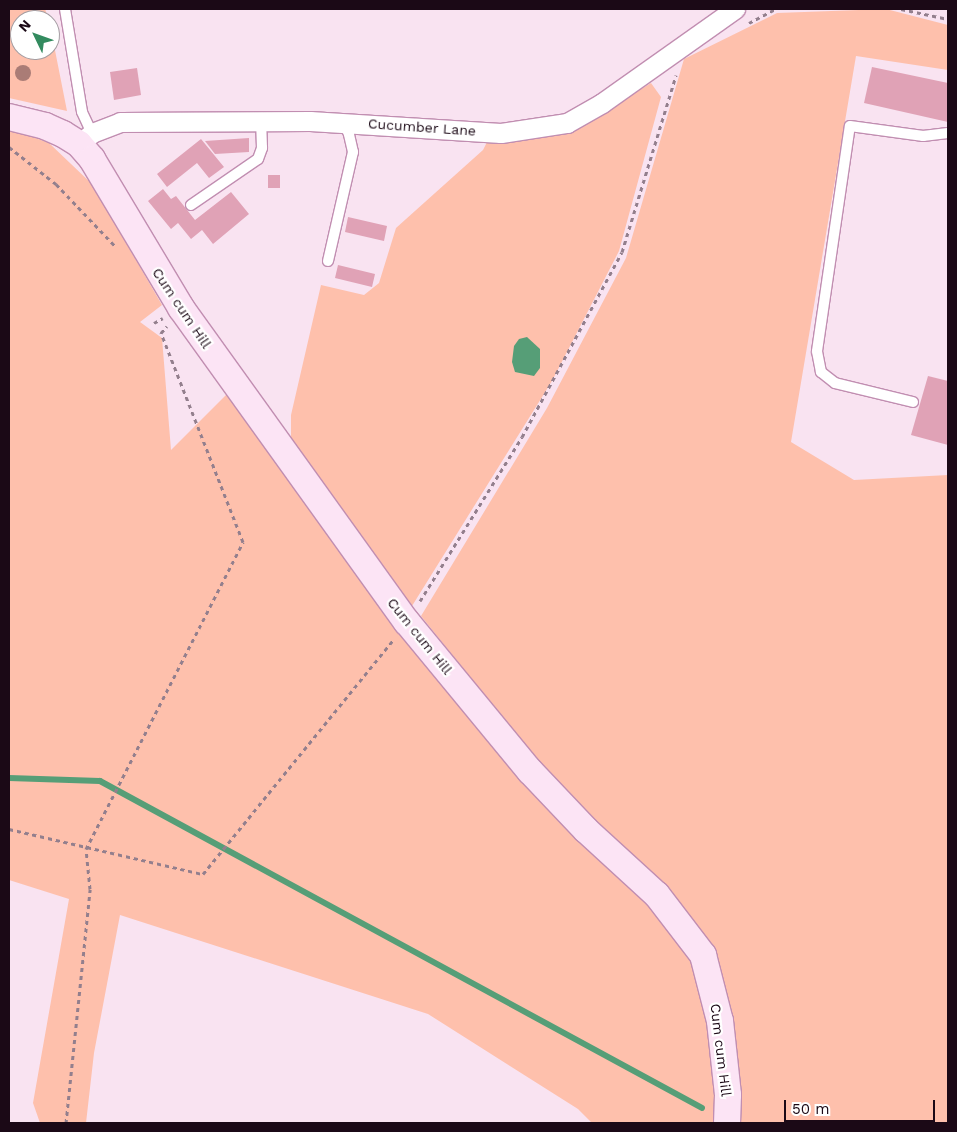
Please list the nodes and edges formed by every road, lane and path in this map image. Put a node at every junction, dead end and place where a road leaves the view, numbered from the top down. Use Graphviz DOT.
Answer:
graph roads {
  1 [pos="65,9"];
  2 [pos="735,9"];
  3 [pos="775,9"];
  4 [pos="901,9"];
  5 [pos="948,20"];
  6 [pos="741,27"];
  7 [pos="678,68"];
  8 [pos="9,117"];
  9 [pos="343,122"];
  10 [pos="261,123"];
  11 [pos="948,133"];
  12 [pos="85,139"];
  13 [pos="9,147"];
  14 [pos="191,205"];
  15 [pos="120,251"];
  16 [pos="328,261"];
  17 [pos="180,308"];
  18 [pos="913,402"];
  19 [pos="407,622"];
  20 [pos="9,829"];
  21 [pos="86,850"];
  22 [pos="66,1123"];
  23 [pos="727,1123"];
  1 -- 12 [label="lane"];
  2 -- 9 [label="street, Cucumber Lane"];
  3 -- 6 [label="path"];
  4 -- 5 [label="path"];
  7 -- 19 [label="path"];
  8 -- 12 [label="main road"];
  9 -- 10 [label="street, Cucumber Lane"];
  9 -- 16 [label="lane"];
  10 -- 12 [label="street, Cucumber Lane"];
  10 -- 14 [label="lane"];
  11 -- 18 [label="lane"];
  12 -- 17 [label="main road, Cum cum Hill"];
  13 -- 15 [label="path"];
  17 -- 19 [label="main road, Cum cum Hill"];
  17 -- 21 [label="path"];
  19 -- 21 [label="path"];
  19 -- 23 [label="main road, Cum cum Hill"];
  20 -- 21 [label="path"];
  21 -- 22 [label="path"];
}
